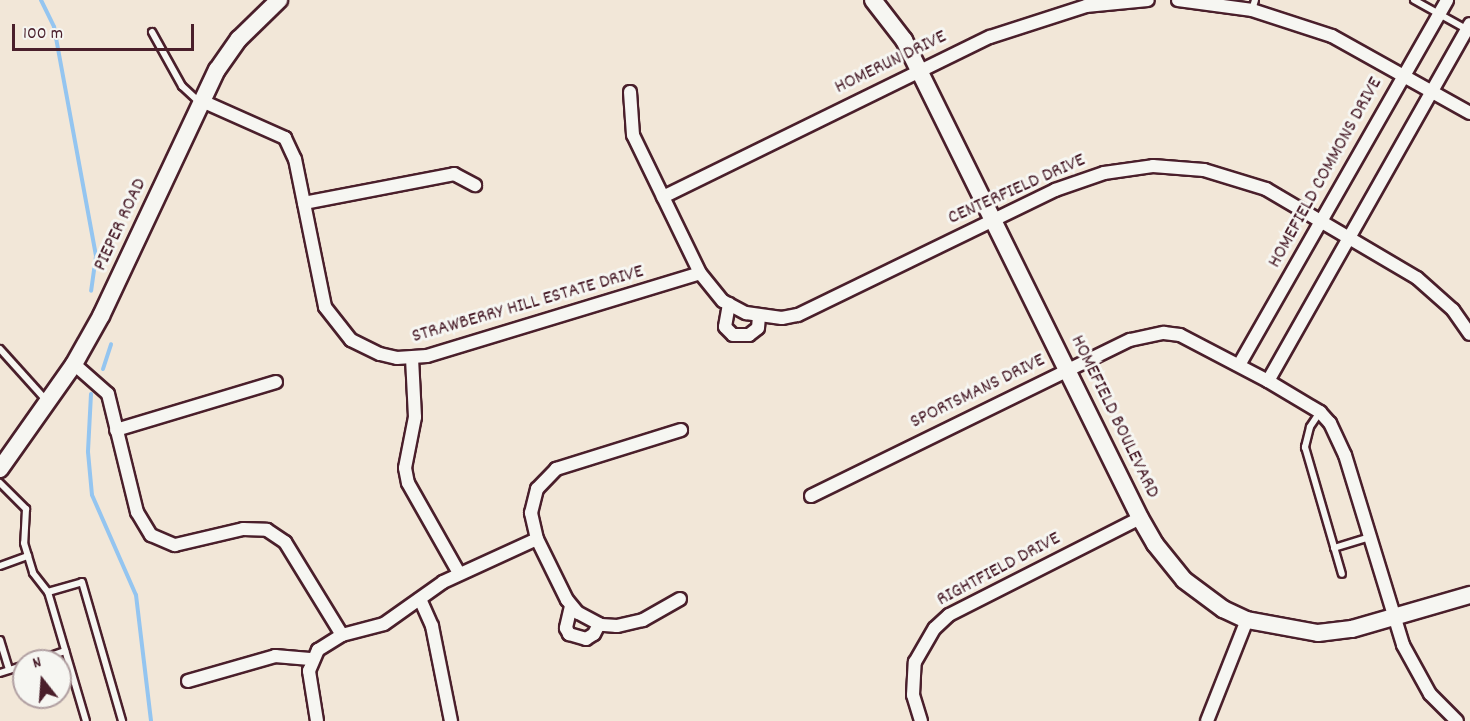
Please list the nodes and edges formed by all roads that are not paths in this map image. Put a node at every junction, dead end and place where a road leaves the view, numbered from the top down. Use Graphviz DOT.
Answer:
graph roads {
  1 [pos="873,0"];
  2 [pos="1148,0"];
  3 [pos="1178,0"];
  4 [pos="1414,0"];
  5 [pos="1448,0"];
  6 [pos="270,3"];
  7 [pos="1253,5"];
  8 [pos="1440,14"];
  9 [pos="1469,28"];
  10 [pos="152,32"];
  11 [pos="920,70"];
  12 [pos="1404,74"];
  13 [pos="1433,91"];
  14 [pos="630,92"];
  15 [pos="201,102"];
  16 [pos="1470,112"];
  17 [pos="475,185"];
  18 [pos="663,197"];
  19 [pos="304,203"];
  20 [pos="993,219"];
  21 [pos="1322,220"];
  22 [pos="1351,236"];
  23 [pos="700,273"];
  24 [pos="729,304"];
  25 [pos="759,317"];
  26 [pos="1470,334"];
  27 [pos="0,350"];
  28 [pos="412,358"];
  29 [pos="74,364"];
  30 [pos="1239,365"];
  31 [pos="1067,370"];
  32 [pos="1268,381"];
  33 [pos="276,382"];
  34 [pos="48,401"];
  35 [pos="1320,412"];
  36 [pos="116,430"];
  37 [pos="681,430"];
  38 [pos="0,469"];
  39 [pos="0,483"];
  40 [pos="811,496"];
  41 [pos="1140,518"];
  42 [pos="1370,537"];
  43 [pos="537,539"];
  44 [pos="1334,548"];
  45 [pos="28,556"];
  46 [pos="0,566"];
  47 [pos="459,573"];
  48 [pos="1342,574"];
  49 [pos="48,592"];
  50 [pos="1470,595"];
  51 [pos="420,599"];
  52 [pos="680,599"];
  53 [pos="575,610"];
  54 [pos="1395,618"];
  55 [pos="1247,620"];
  56 [pos="599,624"];
  57 [pos="342,635"];
  58 [pos="0,640"];
  59 [pos="64,649"];
  60 [pos="313,659"];
  61 [pos="12,669"];
  62 [pos="9,670"];
  63 [pos="0,674"];
  64 [pos="72,674"];
  65 [pos="189,681"];
  66 [pos="86,721"];
  67 [pos="122,721"];
  68 [pos="317,721"];
  69 [pos="451,721"];
  70 [pos="921,721"];
  71 [pos="1207,721"];
  72 [pos="1457,721"];
  1 -- 11 [label="street, HOMEFIELD BOULEVARD"];
  2 -- 11 [label="street, HOMERUN DRIVE"];
  3 -- 7 [label="street"];
  4 -- 8 [label="lane"];
  5 -- 8 [label="street, HOMEFIELD COMMONS DRIVE"];
  6 -- 15 [label="street, PIEPER ROAD"];
  7 -- 12 [label="street"];
  8 -- 9 [label="lane"];
  8 -- 12 [label="street, HOMEFIELD COMMONS DRIVE"];
  9 -- 13 [label="street"];
  10 -- 15 [label="lane"];
  11 -- 18 [label="street, HOMERUN DRIVE"];
  11 -- 20 [label="street, HOMEFIELD BOULEVARD"];
  12 -- 13 [label="street"];
  12 -- 21 [label="street, HOMEFIELD COMMONS DRIVE"];
  13 -- 16 [label="street"];
  13 -- 22 [label="street"];
  14 -- 18 [label="street, CENTERFIELD DRIVE"];
  15 -- 19 [label="street, STRAWBERRY HILL ESTATE DRIVE"];
  15 -- 29 [label="street, PIEPER ROAD"];
  17 -- 19 [label="street"];
  18 -- 23 [label="street, CENTERFIELD DRIVE"];
  19 -- 28 [label="street, STRAWBERRY HILL ESTATE DRIVE"];
  20 -- 21 [label="street, CENTERFIELD DRIVE"];
  20 -- 25 [label="street, CENTERFIELD DRIVE"];
  20 -- 31 [label="street, HOMEFIELD BOULEVARD"];
  21 -- 22 [label="street, CENTERFIELD DRIVE"];
  21 -- 30 [label="street, HOMEFIELD COMMONS DRIVE"];
  22 -- 26 [label="street, CENTERFIELD DRIVE"];
  22 -- 32 [label="street"];
  23 -- 24 [label="street, CENTERFIELD DRIVE"];
  23 -- 28 [label="street, STRAWBERRY HILL ESTATE DRIVE"];
  24 -- 25 [label="street, CENTERFIELD DRIVE"];
  24 -- 25 [label="street"];
  27 -- 34 [label="lane"];
  28 -- 47 [label="street"];
  29 -- 34 [label="street, PIEPER ROAD"];
  29 -- 36 [label="street"];
  30 -- 31 [label="street, SPORTSMANS DRIVE"];
  30 -- 32 [label="street, SPORTSMANS DRIVE"];
  31 -- 40 [label="street, SPORTSMANS DRIVE"];
  31 -- 41 [label="street, HOMEFIELD BOULEVARD"];
  32 -- 35 [label="street, SPORTSMANS DRIVE"];
  33 -- 36 [label="street"];
  34 -- 38 [label="street, PIEPER ROAD"];
  35 -- 42 [label="street, SPORTSMANS DRIVE"];
  35 -- 44 [label="lane"];
  36 -- 57 [label="street"];
  37 -- 43 [label="street"];
  39 -- 45 [label="lane"];
  41 -- 55 [label="street, HOMEFIELD BOULEVARD"];
  41 -- 70 [label="street, RIGHTFIELD DRIVE"];
  42 -- 44 [label="lane"];
  42 -- 54 [label="street, SPORTSMANS DRIVE"];
  43 -- 47 [label="street"];
  43 -- 53 [label="street"];
  44 -- 48 [label="lane"];
  45 -- 46 [label="lane"];
  45 -- 49 [label="lane"];
  47 -- 51 [label="street"];
  49 -- 59 [label="lane"];
  49 -- 67 [label="lane"];
  50 -- 54 [label="street, HOMEFIELD BOULEVARD"];
  51 -- 57 [label="street"];
  51 -- 69 [label="street"];
  52 -- 56 [label="street"];
  53 -- 56 [label="street"];
  53 -- 56 [label="street"];
  54 -- 55 [label="street, HOMEFIELD BOULEVARD"];
  54 -- 72 [label="street, SPORTSMANS DRIVE"];
  55 -- 71 [label="street"];
  57 -- 60 [label="street"];
  58 -- 62 [label="lane"];
  60 -- 65 [label="street"];
  60 -- 68 [label="street"];
  61 -- 62 [label="lane"];
  62 -- 63 [label="lane"];
  64 -- 66 [label="lane"];
}
